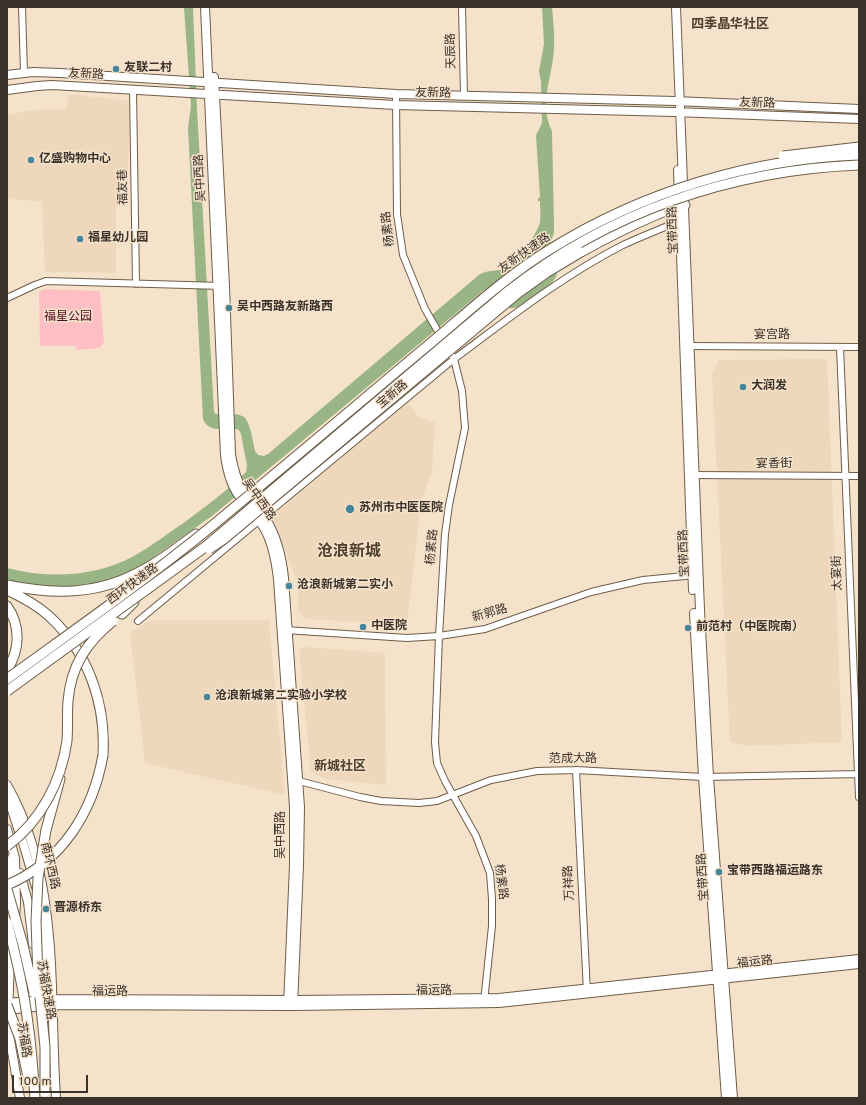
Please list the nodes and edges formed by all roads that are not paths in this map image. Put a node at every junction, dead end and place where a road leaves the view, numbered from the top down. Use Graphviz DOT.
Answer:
graph roads {
  1 [pos="22,7"];
  2 [pos="205,7"];
  3 [pos="210,7"];
  4 [pos="462,7"];
  5 [pos="670,7"];
  6 [pos="676,7"];
  7 [pos="24,73"];
  8 [pos="7,75"];
  9 [pos="208,82"];
  10 [pos="7,90"];
  11 [pos="133,90"];
  12 [pos="208,94"];
  13 [pos="396,94"];
  14 [pos="464,95"];
  15 [pos="677,102"];
  16 [pos="395,105"];
  17 [pos="859,109"];
  18 [pos="678,113"];
  19 [pos="859,119"];
  20 [pos="859,147"];
  21 [pos="859,155"];
  22 [pos="859,165"];
  23 [pos="728,173"];
  24 [pos="682,206"];
  25 [pos="682,221"];
  26 [pos="136,284"];
  27 [pos="221,286"];
  28 [pos="7,298"];
  29 [pos="687,346"];
  30 [pos="840,347"];
  31 [pos="859,347"];
  32 [pos="454,358"];
  33 [pos="691,475"];
  34 [pos="845,476"];
  35 [pos="859,476"];
  36 [pos="261,486"];
  37 [pos="269,492"];
  38 [pos="235,508"];
  39 [pos="257,518"];
  40 [pos="205,546"];
  41 [pos="696,575"];
  42 [pos="7,585"];
  43 [pos="7,590"];
  44 [pos="146,591"];
  45 [pos="7,606"];
  46 [pos="122,614"];
  47 [pos="138,621"];
  48 [pos="284,630"];
  49 [pos="439,636"];
  50 [pos="7,670"];
  51 [pos="7,679"];
  52 [pos="7,692"];
  53 [pos="67,742"];
  54 [pos="576,770"];
  55 [pos="858,774"];
  56 [pos="706,777"];
  57 [pos="296,782"];
  58 [pos="7,785"];
  59 [pos="7,794"];
  60 [pos="453,795"];
  61 [pos="859,797"];
  62 [pos="7,829"];
  63 [pos="7,846"];
  64 [pos="14,855"];
  65 [pos="11,884"];
  66 [pos="7,888"];
  67 [pos="7,904"];
  68 [pos="7,922"];
  69 [pos="859,959"];
  70 [pos="859,964"];
  71 [pos="720,976"];
  72 [pos="587,992"];
  73 [pos="484,1001"];
  74 [pos="44,1003"];
  75 [pos="290,1003"];
  76 [pos="7,1006"];
  77 [pos="726,1048"];
  78 [pos="45,1095"];
  79 [pos="20,1098"];
  80 [pos="30,1098"];
  81 [pos="35,1098"];
  82 [pos="56,1098"];
  83 [pos="726,1098"];
  84 [pos="733,1098"];
  1 -- 7 [label="street"];
  2 -- 9 [label="main road, 吴中西路"];
  3 -- 9 [label="main road, 吴中西路"];
  4 -- 14 [label="street, 天辰路"];
  5 -- 15 [label="main road, 宝带西路"];
  6 -- 15 [label="main road, 宝带西路"];
  7 -- 8 [label="main road, 友新路"];
  7 -- 9 [label="main road, 友新路"];
  9 -- 12 [label="main road, 吴中西路"];
  9 -- 13 [label="main road, 友新路"];
  10 -- 11 [label="main road, 友新路"];
  11 -- 12 [label="main road, 友新路"];
  11 -- 26 [label="street, 福友巷"];
  12 -- 16 [label="main road, 友新路"];
  12 -- 27 [label="main road, 吴中西路"];
  13 -- 14 [label="main road, 友新路"];
  13 -- 16 [label="street, 杨素路"];
  14 -- 15 [label="main road, 友新路"];
  15 -- 17 [label="main road, 友新路"];
  15 -- 18 [label="main road, 宝带西路"];
  16 -- 18 [label="main road, 友新路"];
  16 -- 32 [label="street, 杨素路"];
  18 -- 19 [label="main road, 友新路"];
  18 -- 24 [label="main road, 宝带西路"];
  20 -- 23 [label="highway, bridge"];
  21 -- 23 [label="highway, 友新快速路, bridge"];
  22 -- 37 [label="highway, 友新快速路, bridge"];
  23 -- 36 [label="highway, 友新快速路, bridge"];
  24 -- 25 [label="main road, 宝带西路"];
  24 -- 39 [label="highway, bridge"];
  25 -- 29 [label="main road, 宝带西路"];
  25 -- 32 [label="street, 宝新路"];
  26 -- 27 [label="street"];
  26 -- 28 [label="street"];
  27 -- 39 [label="main road, 吴中西路"];
  29 -- 30 [label="street, 宴宫路"];
  29 -- 33 [label="main road, 宝带西路"];
  30 -- 31 [label="street, 宴宫路"];
  30 -- 34 [label="street, 太宴街"];
  32 -- 39 [label="street, 宝新路"];
  32 -- 49 [label="street, 杨素路"];
  33 -- 34 [label="street, 宴香街"];
  33 -- 41 [label="main road, 宝带西路"];
  34 -- 35 [label="street, 宴香街"];
  34 -- 55 [label="street, 太宴街"];
  36 -- 38 [label="highway, 西环快速路, bridge"];
  37 -- 40 [label="highway, 西环快速路, bridge"];
  38 -- 42 [label="highway, bridge"];
  38 -- 51 [label="highway, 西环快速路, bridge"];
  39 -- 40 [label="highway, bridge"];
  39 -- 46 [label="highway, bridge"];
  39 -- 47 [label="street, 宝新路"];
  39 -- 48 [label="main road, 吴中西路"];
  40 -- 44 [label="highway, 西环快速路, bridge"];
  41 -- 49 [label="street, 新郭路"];
  41 -- 56 [label="main road, 宝带西路"];
  43 -- 65 [label="highway, bridge"];
  44 -- 46 [label="highway, bridge"];
  44 -- 52 [label="highway, 西环快速路, bridge"];
  45 -- 50 [label="highway"];
  46 -- 53 [label="highway, bridge"];
  48 -- 49 [label="street, 新郭路"];
  48 -- 57 [label="main road, 吴中西路"];
  49 -- 60 [label="street, 杨素路"];
  53 -- 63 [label="highway, bridge"];
  53 -- 78 [label="highway, bridge"];
  54 -- 56 [label="street, 范成大路"];
  54 -- 60 [label="street, 范成大路"];
  54 -- 72 [label="street, 万祥路"];
  55 -- 56 [label="street, 范成大路"];
  55 -- 61 [label="street, 太宴街"];
  56 -- 71 [label="main road, 宝带西路"];
  57 -- 60 [label="street, 范成大路"];
  57 -- 75 [label="main road, 吴中西路"];
  58 -- 74 [label="main road, 南环西路"];
  59 -- 74 [label="main road"];
  60 -- 73 [label="street, 杨素路"];
  62 -- 64 [label="main road"];
  64 -- 65 [label="main road"];
  64 -- 67 [label="main road"];
  64 -- 74 [label="main road"];
  65 -- 76 [label="main road"];
  66 -- 78 [label="highway, 苏福快速路, bridge"];
  68 -- 81 [label="highway, 苏福快速路, bridge"];
  69 -- 71 [label="main road, 福运路"];
  70 -- 71 [label="main road, 福运路"];
  71 -- 72 [label="main road, 福运路"];
  71 -- 77 [label="main road, 宝带西路"];
  72 -- 73 [label="main road, 福运路"];
  73 -- 75 [label="main road, 福运路"];
  74 -- 75 [label="main road, 福运路"];
  74 -- 76 [label="main road, 福运路"];
  74 -- 82 [label="main road"];
  76 -- 79 [label="main road, 苏福路"];
  76 -- 80 [label="highway, bridge"];
  77 -- 83 [label="main road, 宝带西路"];
  77 -- 84 [label="main road, 宝带西路"];
}
